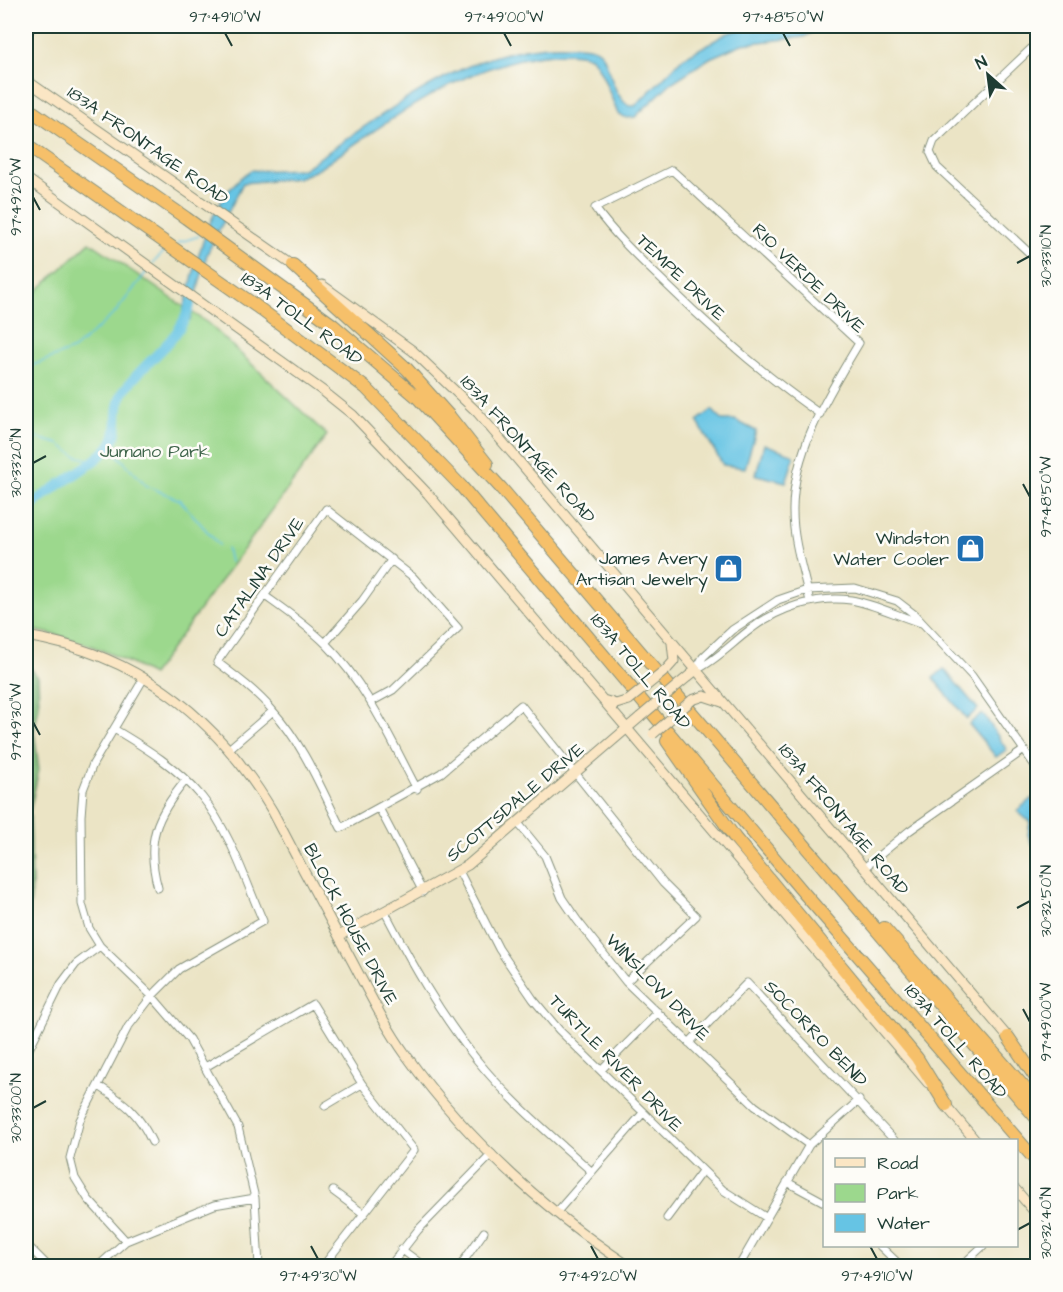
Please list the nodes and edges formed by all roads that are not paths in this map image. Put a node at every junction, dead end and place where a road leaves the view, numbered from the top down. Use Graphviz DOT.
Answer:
graph roads {
  1 [pos="33,26"];
  2 [pos="26,36"];
  3 [pos="1038,42"];
  4 [pos="26,80"];
  5 [pos="26,107"];
  6 [pos="26,145"];
  7 [pos="672,170"];
  8 [pos="26,178"];
  9 [pos="1038,261"];
  10 [pos="293,265"];
  11 [pos="820,414"];
  12 [pos="501,488"];
  13 [pos="392,559"];
  14 [pos="807,590"];
  15 [pos="265,596"];
  16 [pos="810,602"];
  17 [pos="923,624"];
  18 [pos="26,636"];
  19 [pos="669,638"];
  20 [pos="325,643"];
  21 [pos="696,670"];
  22 [pos="144,678"];
  23 [pos="626,681"];
  24 [pos="603,700"];
  25 [pos="371,702"];
  26 [pos="724,702"];
  27 [pos="273,711"];
  28 [pos="114,729"];
  29 [pos="627,729"];
  30 [pos="230,748"];
  31 [pos="1024,750"];
  32 [pos="649,756"];
  33 [pos="1038,770"];
  34 [pos="577,772"];
  35 [pos="186,780"];
  36 [pos="417,789"];
  37 [pos="380,808"];
  38 [pos="518,823"];
  39 [pos="794,835"];
  40 [pos="864,868"];
  41 [pos="459,871"];
  42 [pos="159,888"];
  43 [pos="423,892"];
  44 [pos="385,912"];
  45 [pos="339,936"];
  46 [pos="100,946"];
  47 [pos="626,982"];
  48 [pos="152,996"];
  49 [pos="657,1012"];
  50 [pos="1008,1037"];
  51 [pos="689,1043"];
  52 [pos="26,1055"];
  53 [pos="207,1066"];
  54 [pos="600,1070"];
  55 [pos="1038,1071"];
  56 [pos="1038,1081"];
  57 [pos="362,1084"];
  58 [pos="99,1086"];
  59 [pos="859,1100"];
  60 [pos="1038,1104"];
  61 [pos="946,1105"];
  62 [pos="325,1106"];
  63 [pos="643,1113"];
  64 [pos="1038,1120"];
  65 [pos="893,1139"];
  66 [pos="974,1139"];
  67 [pos="1017,1139"];
  68 [pos="1018,1140"];
  69 [pos="152,1142"];
  70 [pos="809,1145"];
  71 [pos="492,1154"];
  72 [pos="1038,1163"];
  73 [pos="702,1171"];
  74 [pos="592,1172"];
  75 [pos="787,1182"];
  76 [pos="333,1191"];
  77 [pos="1018,1191"];
  78 [pos="255,1198"];
  79 [pos="823,1201"];
  80 [pos="556,1213"];
  81 [pos="364,1214"];
  82 [pos="1038,1216"];
  83 [pos="668,1218"];
  84 [pos="767,1218"];
  85 [pos="484,1232"];
  86 [pos="126,1241"];
  87 [pos="26,1244"];
  88 [pos="882,1247"];
  89 [pos="981,1247"];
  90 [pos="401,1249"];
  91 [pos="48,1266"];
  92 [pos="98,1266"];
  93 [pos="259,1266"];
  94 [pos="323,1266"];
  95 [pos="390,1266"];
  96 [pos="424,1266"];
  97 [pos="460,1266"];
  98 [pos="629,1266"];
  99 [pos="740,1266"];
  100 [pos="901,1266"];
  101 [pos="961,1266"];
  1 -- 2 [label="street"];
  3 -- 9 [label="street"];
  4 -- 10 [label="main road, 183A FRONTAGE ROAD"];
  5 -- 12 [label="highway, 183A TOLL ROAD"];
  6 -- 23 [label="highway, 183A TOLL ROAD"];
  7 -- 11 [label="street, RIO VERDE DRIVE"];
  7 -- 11 [label="street, TEMPE DRIVE"];
  8 -- 24 [label="main road"];
  10 -- 12 [label="highway"];
  10 -- 19 [label="main road, 183A FRONTAGE ROAD"];
  11 -- 14 [label="street, RIO VERDE DRIVE"];
  12 -- 39 [label="highway, 183A TOLL ROAD"];
  13 -- 15 [label="street, CATALINA DRIVE"];
  13 -- 20 [label="street"];
  13 -- 25 [label="street"];
  14 -- 16 [label="street, RIO VERDE DRIVE"];
  14 -- 17 [label="street, SCOTTSDALE DRIVE"];
  14 -- 21 [label="street, SCOTTSDALE DRIVE"];
  15 -- 20 [label="street"];
  15 -- 27 [label="street, CATALINA DRIVE"];
  16 -- 17 [label="street, SCOTTSDALE DRIVE"];
  16 -- 21 [label="street, SCOTTSDALE DRIVE"];
  17 -- 31 [label="street, SCOTTSDALE DRIVE"];
  18 -- 22 [label="main road, BLOCK HOUSE DRIVE"];
  19 -- 21 [label="main road, 183A FRONTAGE ROAD"];
  19 -- 24 [label="main road, bridge"];
  20 -- 25 [label="street"];
  21 -- 26 [label="main road, 183A FRONTAGE ROAD"];
  21 -- 29 [label="main road, SCOTTSDALE DRIVE, bridge"];
  22 -- 28 [label="street"];
  22 -- 30 [label="main road, BLOCK HOUSE DRIVE"];
  23 -- 61 [label="highway"];
  23 -- 67 [label="highway, 183A TOLL ROAD"];
  24 -- 29 [label="main road"];
  25 -- 36 [label="street"];
  26 -- 32 [label="main road, bridge"];
  26 -- 40 [label="main road, 183A FRONTAGE ROAD"];
  27 -- 30 [label="street"];
  27 -- 37 [label="street"];
  28 -- 35 [label="street"];
  28 -- 46 [label="street"];
  29 -- 32 [label="main road"];
  29 -- 34 [label="main road, SCOTTSDALE DRIVE"];
  30 -- 45 [label="main road, BLOCK HOUSE DRIVE"];
  31 -- 33 [label="street, SCOTTSDALE DRIVE"];
  31 -- 40 [label="street"];
  32 -- 61 [label="main road"];
  34 -- 36 [label="street"];
  34 -- 38 [label="main road, SCOTTSDALE DRIVE"];
  34 -- 47 [label="street"];
  35 -- 42 [label="street"];
  35 -- 48 [label="street"];
  36 -- 37 [label="street"];
  37 -- 43 [label="street"];
  38 -- 41 [label="main road, SCOTTSDALE DRIVE"];
  38 -- 47 [label="street, WINSLOW DRIVE"];
  39 -- 60 [label="highway"];
  39 -- 64 [label="highway, 183A TOLL ROAD"];
  40 -- 50 [label="main road, 183A FRONTAGE ROAD"];
  41 -- 43 [label="main road, SCOTTSDALE DRIVE"];
  41 -- 54 [label="street, TURTLE RIVER DRIVE"];
  43 -- 44 [label="main road, SCOTTSDALE DRIVE"];
  44 -- 45 [label="main road, SCOTTSDALE DRIVE"];
  44 -- 74 [label="street"];
  45 -- 71 [label="main road, BLOCK HOUSE DRIVE"];
  46 -- 48 [label="street"];
  46 -- 52 [label="street"];
  47 -- 49 [label="street, WINSLOW DRIVE"];
  48 -- 53 [label="street"];
  48 -- 58 [label="street"];
  49 -- 51 [label="street, WINSLOW DRIVE"];
  49 -- 54 [label="street"];
  50 -- 55 [label="main road, 183A FRONTAGE ROAD"];
  50 -- 56 [label="highway"];
  51 -- 59 [label="street, SOCORRO BEND"];
  51 -- 70 [label="street, WINSLOW DRIVE"];
  53 -- 57 [label="street"];
  53 -- 78 [label="street"];
  54 -- 63 [label="street, TURTLE RIVER DRIVE"];
  57 -- 62 [label="street"];
  57 -- 81 [label="street"];
  58 -- 69 [label="street"];
  58 -- 86 [label="street"];
  59 -- 65 [label="street, SOCORRO BEND"];
  59 -- 70 [label="street"];
  61 -- 66 [label="main road"];
  63 -- 73 [label="street, TURTLE RIVER DRIVE"];
  63 -- 74 [label="street"];
  68 -- 72 [label="highway, 183A TOLL ROAD"];
  70 -- 75 [label="street"];
  71 -- 80 [label="main road, BLOCK HOUSE DRIVE"];
  71 -- 90 [label="street"];
  73 -- 83 [label="street"];
  73 -- 84 [label="street, TURTLE RIVER DRIVE"];
  74 -- 80 [label="street"];
  75 -- 79 [label="street"];
  75 -- 84 [label="street"];
  76 -- 81 [label="street"];
  77 -- 82 [label="main road"];
  78 -- 86 [label="street"];
  78 -- 93 [label="street"];
  80 -- 98 [label="main road, BLOCK HOUSE DRIVE"];
  81 -- 94 [label="street"];
  84 -- 99 [label="street"];
  85 -- 97 [label="street"];
  86 -- 92 [label="street"];
  87 -- 91 [label="street"];
  88 -- 100 [label="street"];
  89 -- 101 [label="street"];
  90 -- 95 [label="street"];
  90 -- 96 [label="street"];
}
